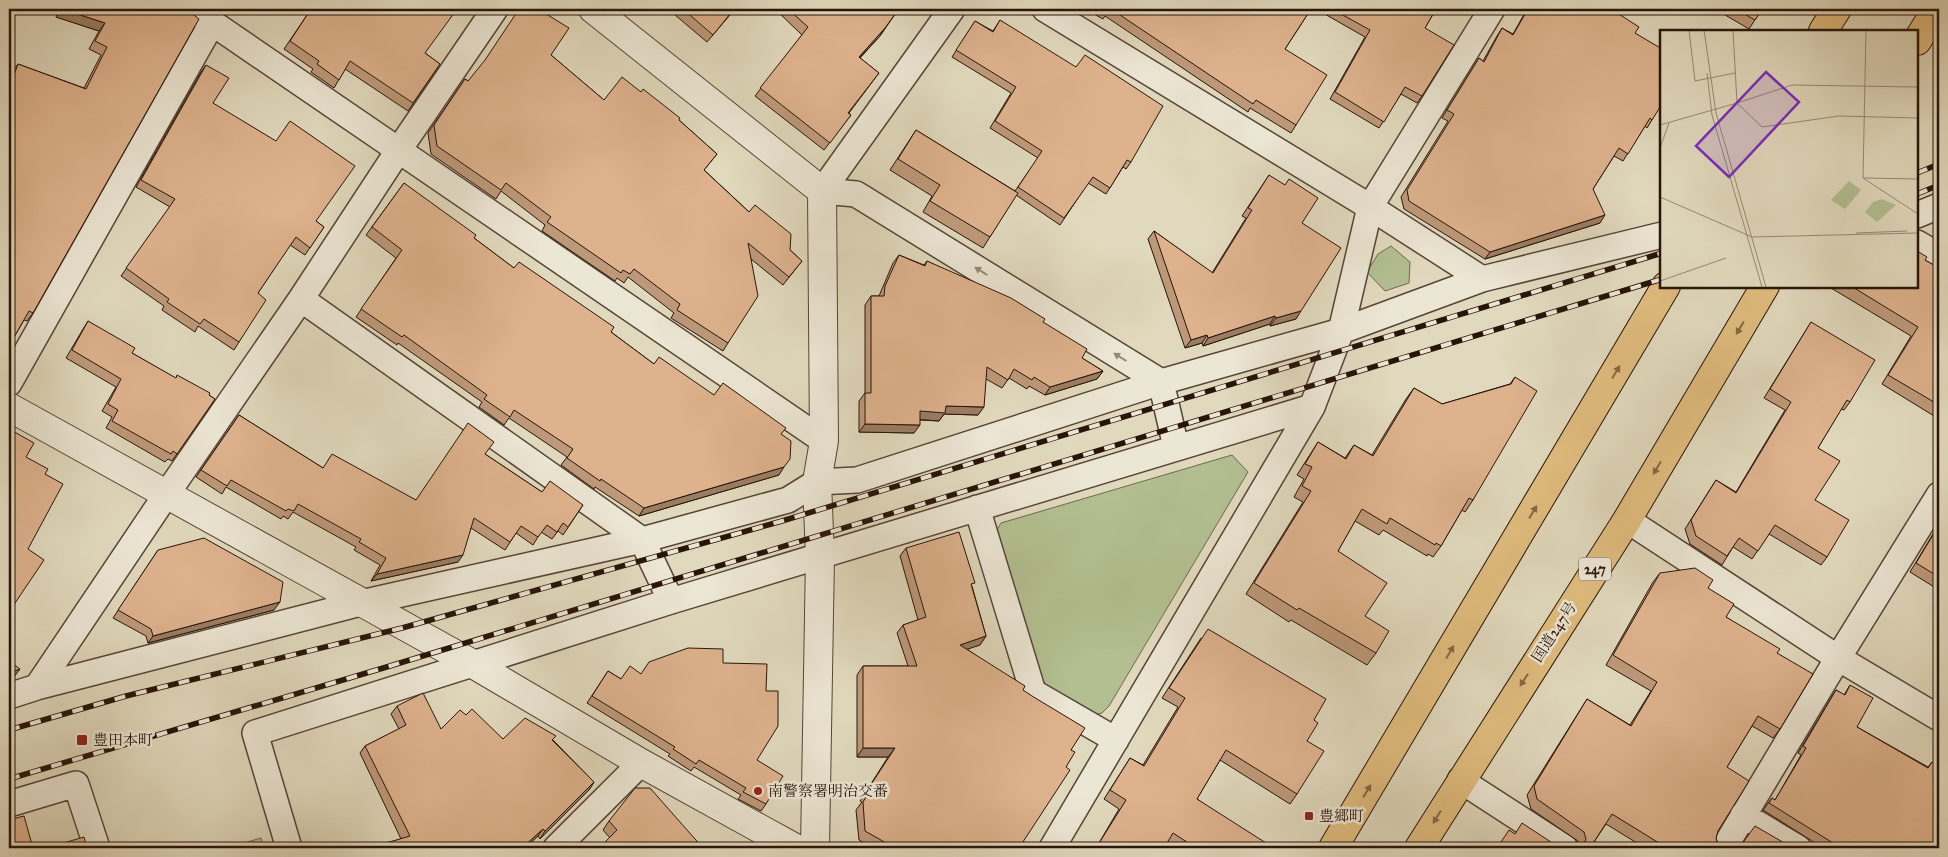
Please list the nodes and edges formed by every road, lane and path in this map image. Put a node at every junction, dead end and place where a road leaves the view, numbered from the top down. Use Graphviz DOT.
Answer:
graph roads {
  1 [pos="192,9"];
  2 [pos="495,9"];
  3 [pos="593,9"];
  4 [pos="952,9"];
  5 [pos="1044,9"];
  6 [pos="1837,9"];
  7 [pos="1937,9"];
  8 [pos="1482,12"];
  9 [pos="212,23"];
  10 [pos="1824,30"];
  11 [pos="1918,39"];
  12 [pos="398,151"];
  13 [pos="822,191"];
  14 [pos="1939,206"];
  15 [pos="1370,207"];
  16 [pos="1918,215"];
  17 [pos="1660,234"];
  18 [pos="1918,244"];
  19 [pos="1939,256"];
  20 [pos="1482,279"];
  21 [pos="1665,288"];
  22 [pos="1764,288"];
  23 [pos="301,299"];
  24 [pos="1341,331"];
  25 [pos="1161,382"];
  26 [pos="9,383"];
  27 [pos="9,407"];
  28 [pos="1312,408"];
  29 [pos="824,441"];
  30 [pos="1176,447"];
  31 [pos="817,482"];
  32 [pos="166,495"];
  33 [pos="1939,495"];
  34 [pos="977,508"];
  35 [pos="1626,520"];
  36 [pos="642,540"];
  37 [pos="820,557"];
  38 [pos="671,601"];
  39 [pos="361,603"];
  40 [pos="1838,658"];
  41 [pos="474,664"];
  42 [pos="37,687"];
  43 [pos="9,696"];
  44 [pos="1939,718"];
  45 [pos="1116,740"];
  46 [pos="641,763"];
  47 [pos="1460,780"];
  48 [pos="9,804"];
  49 [pos="1743,815"];
  50 [pos="97,848"];
  51 [pos="289,848"];
  52 [pos="556,848"];
  53 [pos="795,848"];
  54 [pos="815,848"];
  55 [pos="1052,848"];
  56 [pos="1333,848"];
  57 [pos="1419,848"];
  58 [pos="1565,848"];
  59 [pos="1724,848"];
  60 [pos="1798,848"];
  1 -- 9 [label="street"];
  2 -- 12 [label="street"];
  3 -- 13 [label="street"];
  4 -- 13 [label="street"];
  5 -- 15 [label="street"];
  6 -- 10 [label="highway"];
  7 -- 11 [label="highway"];
  8 -- 15 [label="street"];
  9 -- 12 [label="street"];
  9 -- 26 [label="street"];
  12 -- 23 [label="street"];
  12 -- 29 [label="street"];
  25 -- 13 [label="street, one-way"];
  13 -- 29 [label="street"];
  14 -- 16 [label="street"];
  15 -- 20 [label="street"];
  15 -- 24 [label="street"];
  17 -- 20 [label="street"];
  18 -- 19 [label="street"];
  20 -- 24 [label="street"];
  56 -- 21 [label="highway, one-way"];
  22 -- 35 [label="highway, 国道247号 / 247, one-way"];
  23 -- 32 [label="street"];
  23 -- 36 [label="street"];
  24 -- 25 [label="street"];
  24 -- 28 [label="street"];
  25 -- 30 [label="street"];
  25 -- 31 [label="street"];
  27 -- 32 [label="street"];
  28 -- 30 [label="street"];
  28 -- 45 [label="street"];
  29 -- 31 [label="street"];
  30 -- 34 [label="street"];
  31 -- 36 [label="street"];
  31 -- 37 [label="street"];
  32 -- 39 [label="street"];
  32 -- 42 [label="street"];
  33 -- 40 [label="street"];
  34 -- 37 [label="street"];
  34 -- 45 [label="street"];
  35 -- 40 [label="street"];
  35 -- 47 [label="highway, 国道247号 / 247, one-way"];
  36 -- 38 [label="street"];
  36 -- 39 [label="street"];
  37 -- 38 [label="street"];
  37 -- 54 [label="street"];
  38 -- 41 [label="street"];
  39 -- 41 [label="street"];
  39 -- 42 [label="street"];
  40 -- 44 [label="street"];
  40 -- 49 [label="street"];
  41 -- 46 [label="street"];
  41 -- 51 [label="street"];
  42 -- 43 [label="street"];
  45 -- 55 [label="street"];
  46 -- 52 [label="street"];
  46 -- 53 [label="street"];
  47 -- 57 [label="highway, 国道247号 / 247, one-way"];
  47 -- 58 [label="street"];
  48 -- 50 [label="street"];
  49 -- 59 [label="street"];
  49 -- 60 [label="street"];
}
